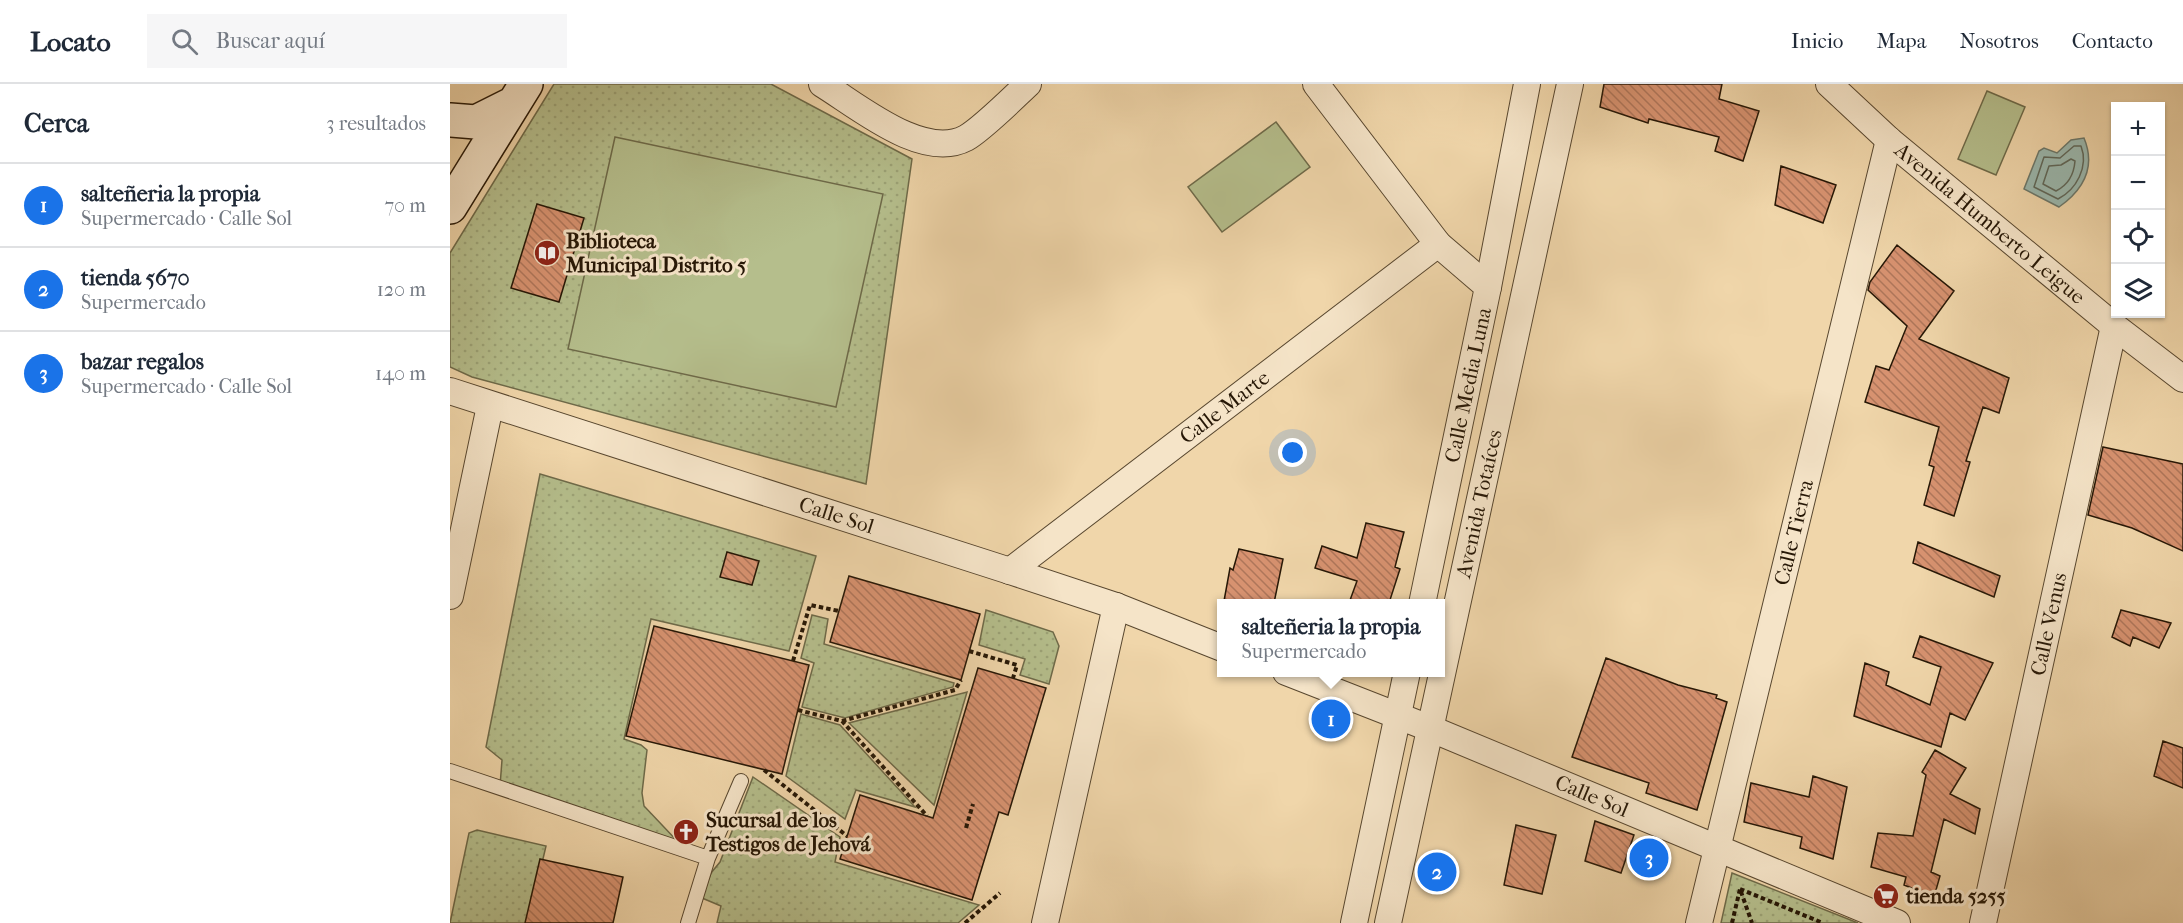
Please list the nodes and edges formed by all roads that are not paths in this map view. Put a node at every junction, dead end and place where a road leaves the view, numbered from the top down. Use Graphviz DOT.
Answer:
graph roads {
  1 [pos="822,84"];
  2 [pos="1028,84"];
  3 [pos="1316,84"];
  4 [pos="1527,84"];
  5 [pos="1570,84"];
  6 [pos="1829,84"];
  7 [pos="520,93"];
  8 [pos="450,120"];
  9 [pos="1889,140"];
  10 [pos="450,207"];
  11 [pos="1438,244"];
  12 [pos="1488,287"];
  13 [pos="2114,326"];
  14 [pos="2183,379"];
  15 [pos="450,391"];
  16 [pos="490,406"];
  17 [pos="1010,571"];
  18 [pos="450,596"];
  19 [pos="1423,599"];
  20 [pos="1116,606"];
  21 [pos="1217,646"];
  22 [pos="1445,655"];
  23 [pos="1299,677"];
  24 [pos="1406,677"];
  25 [pos="1440,677"];
  26 [pos="1398,716"];
  27 [pos="1429,728"];
  28 [pos="450,771"];
  29 [pos="741,781"];
  30 [pos="1715,847"];
  31 [pos="708,858"];
  32 [pos="688,923"];
  33 [pos="1045,923"];
  34 [pos="1354,923"];
  35 [pos="1388,923"];
  36 [pos="1699,923"];
  37 [pos="1897,923"];
  38 [pos="1983,923"];
  1 -- 2 [label="street"];
  3 -- 11 [label="street, Calle Media Luna"];
  4 -- 12 [label="street"];
  5 -- 22 [label="street, Avenida Totaíces"];
  6 -- 9 [label="street, Avenida Humberto Leigue"];
  7 -- 8 [label="main road"];
  7 -- 10 [label="main road"];
  9 -- 13 [label="street, Avenida Humberto Leigue"];
  9 -- 30 [label="street, Calle Tierra"];
  11 -- 12 [label="street, Calle Media Luna"];
  11 -- 17 [label="street, Calle Marte"];
  12 -- 19 [label="street, Calle Media Luna"];
  13 -- 14 [label="street, Avenida Humberto Leigue"];
  13 -- 38 [label="street, Calle Venus"];
  15 -- 16 [label="street, Calle Sol"];
  16 -- 17 [label="street, Calle Sol"];
  16 -- 18 [label="street"];
  17 -- 20 [label="street, Calle Sol"];
  20 -- 21 [label="street, Calle Sol"];
  20 -- 33 [label="street"];
  23 -- 26 [label="street, Calle Sol"];
  24 -- 26 [label="street"];
  25 -- 27 [label="street, Avenida Totaíces"];
  26 -- 27 [label="street, Calle Sol"];
  26 -- 34 [label="street"];
  27 -- 30 [label="street, Calle Sol"];
  27 -- 35 [label="street, Avenida Totaíces"];
  28 -- 31 [label="lane"];
  29 -- 31 [label="lane"];
  30 -- 36 [label="street, Calle Tierra"];
  30 -- 37 [label="street, Calle Sol"];
  31 -- 32 [label="lane"];
}
